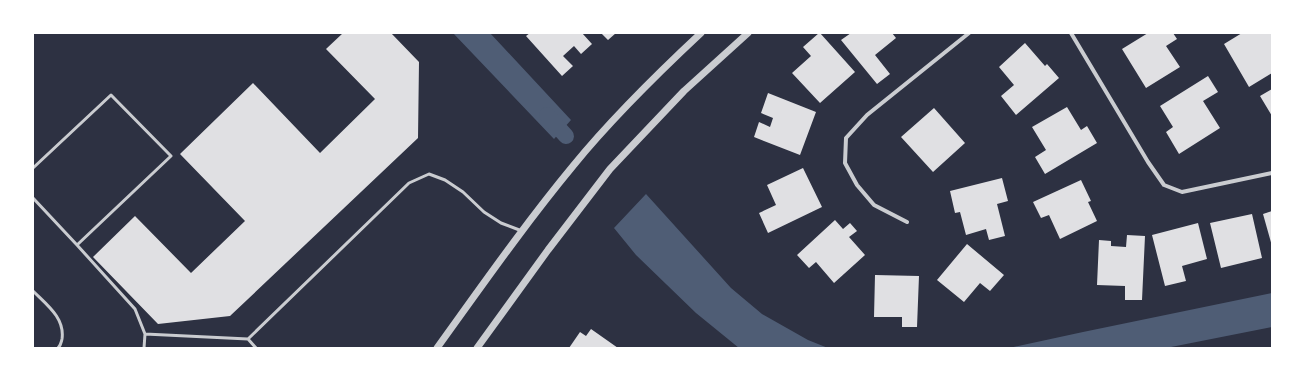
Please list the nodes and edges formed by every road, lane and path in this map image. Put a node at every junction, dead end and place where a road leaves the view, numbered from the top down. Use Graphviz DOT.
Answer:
graph roads {
  1 [pos="701,33"];
  2 [pos="748,33"];
  3 [pos="969,33"];
  4 [pos="1071,33"];
  5 [pos="33,168"];
  6 [pos="1272,173"];
  7 [pos="33,198"];
  8 [pos="907,222"];
  9 [pos="522,231"];
  10 [pos="77,245"];
  11 [pos="33,291"];
  12 [pos="145,334"];
  13 [pos="248,338"];
  14 [pos="58,348"];
  15 [pos="144,348"];
  16 [pos="256,348"];
  17 [pos="437,348"];
  18 [pos="477,348"];
  1 -- 9 [label="street"];
  2 -- 18 [label="street"];
  3 -- 8 [label="street"];
  4 -- 6 [label="street"];
  5 -- 10 [label="lane"];
  7 -- 10 [label="lane"];
  9 -- 13 [label="lane"];
  9 -- 17 [label="street"];
  10 -- 12 [label="lane"];
  11 -- 14 [label="lane"];
  12 -- 13 [label="lane"];
  12 -- 15 [label="lane"];
  13 -- 16 [label="lane"];
}
